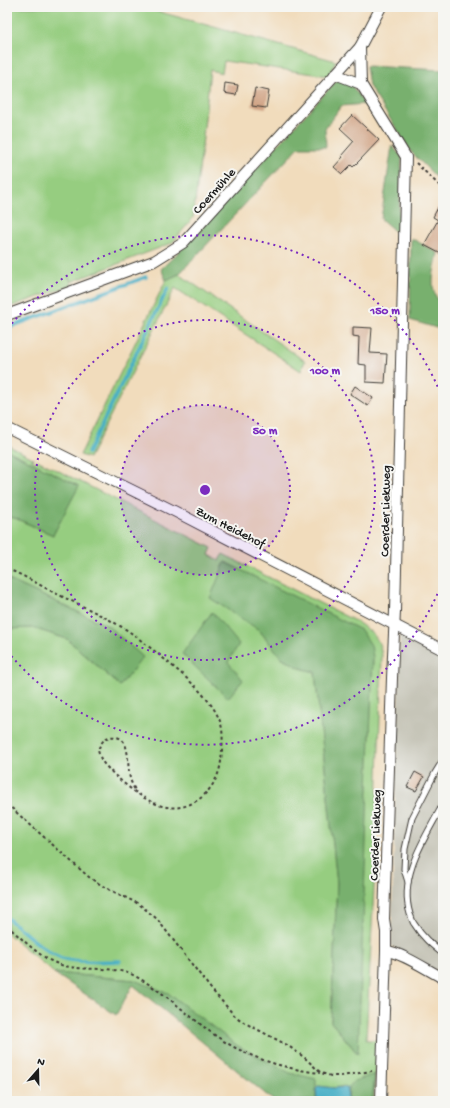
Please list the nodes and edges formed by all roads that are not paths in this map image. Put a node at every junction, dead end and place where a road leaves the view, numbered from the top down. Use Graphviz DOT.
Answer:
graph roads {
  1 [pos="381,7"];
  2 [pos="360,47"];
  3 [pos="335,74"];
  4 [pos="361,84"];
  5 [pos="7,315"];
  6 [pos="7,428"];
  7 [pos="394,625"];
  8 [pos="443,650"];
  9 [pos="443,760"];
  10 [pos="443,804"];
  11 [pos="408,882"];
  12 [pos="386,951"];
  13 [pos="443,954"];
  14 [pos="443,978"];
  15 [pos="381,1101"];
  1 -- 2 [label="street, Coermühle"];
  2 -- 3 [label="street, Coermühle"];
  2 -- 4 [label="street"];
  3 -- 4 [label="street"];
  3 -- 5 [label="street, Coermühle"];
  4 -- 7 [label="street, Coerder Liekweg"];
  6 -- 7 [label="street, Zum Heidehof"];
  7 -- 8 [label="street, Zum Heidehof"];
  7 -- 12 [label="street, Coerder Liekweg"];
  9 -- 11 [label="lane"];
  10 -- 11 [label="lane"];
  11 -- 13 [label="lane"];
  12 -- 14 [label="street"];
  12 -- 15 [label="street, Coerder Liekweg"];
}
